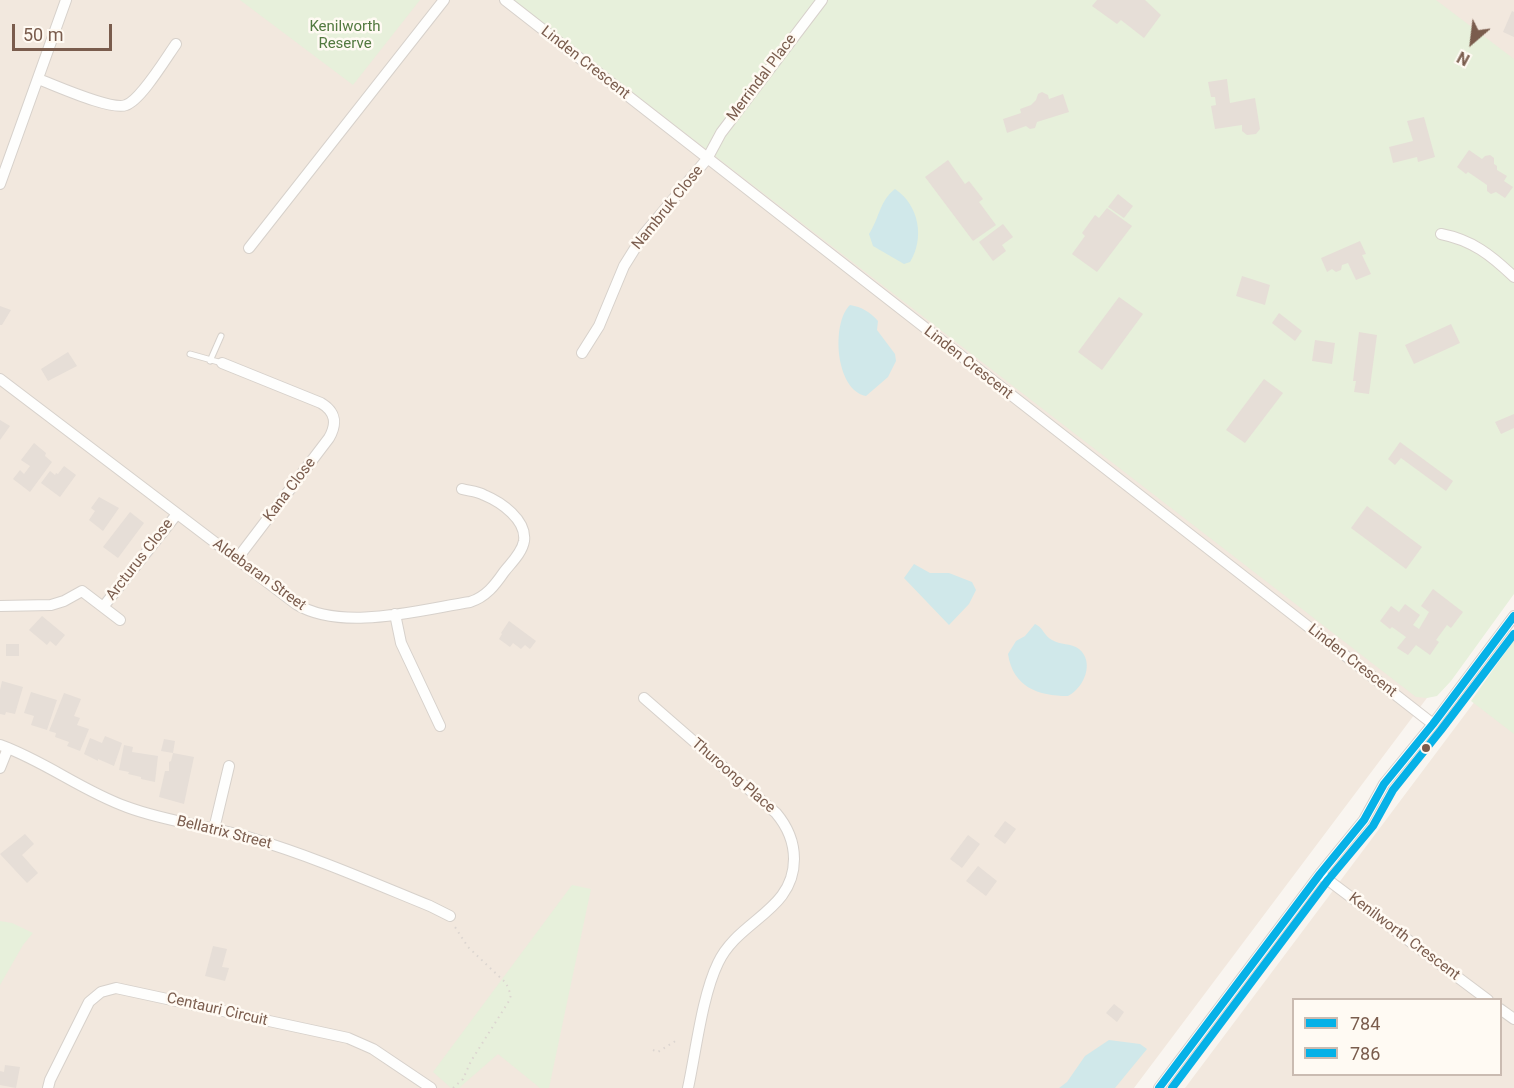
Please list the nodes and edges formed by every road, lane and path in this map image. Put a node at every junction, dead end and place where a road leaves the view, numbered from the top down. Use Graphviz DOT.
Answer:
graph roads {
  1 [pos="66,0"];
  2 [pos="444,0"];
  3 [pos="505,0"];
  4 [pos="822,0"];
  5 [pos="176,44"];
  6 [pos="38,79"];
  7 [pos="707,159"];
  8 [pos="0,184"];
  9 [pos="1441,234"];
  10 [pos="249,248"];
  11 [pos="1514,277"];
  12 [pos="221,336"];
  13 [pos="190,354"];
  14 [pos="582,354"];
  15 [pos="210,361"];
  16 [pos="222,363"];
  17 [pos="0,379"];
  18 [pos="347,415"];
  19 [pos="334,418"];
  20 [pos="462,489"];
  21 [pos="177,514"];
  22 [pos="237,559"];
  23 [pos="0,606"];
  24 [pos="104,607"];
  25 [pos="395,614"];
  26 [pos="1514,616"];
  27 [pos="120,620"];
  28 [pos="644,698"];
  29 [pos="1433,724"];
  30 [pos="440,726"];
  31 [pos="4,746"];
  32 [pos="229,766"];
  33 [pos="0,768"];
  34 [pos="214,829"];
  35 [pos="1320,874"];
  36 [pos="450,916"];
  37 [pos="1487,998"];
  38 [pos="677,1040"];
  39 [pos="653,1050"];
  40 [pos="48,1088"];
  41 [pos="431,1088"];
  42 [pos="453,1088"];
  43 [pos="688,1088"];
  44 [pos="1159,1088"];
  1 -- 6 [label="street"];
  2 -- 10 [label="street"];
  3 -- 7 [label="street, Linden Crescent"];
  4 -- 7 [label="street, Merrindal Place"];
  5 -- 6 [label="street"];
  6 -- 8 [label="street"];
  7 -- 14 [label="street, Nambruk Close"];
  7 -- 29 [label="street, Linden Crescent"];
  9 -- 11 [label="street"];
  12 -- 15 [label="lane"];
  13 -- 15 [label="lane"];
  15 -- 16 [label="lane"];
  16 -- 19 [label="street"];
  17 -- 21 [label="street, Aldebaran Street"];
  18 -- 19 [label="street"];
  19 -- 22 [label="street, Kana Close"];
  20 -- 25 [label="street, Aldebaran Street"];
  21 -- 22 [label="street, Aldebaran Street"];
  21 -- 24 [label="street, Arcturus Close"];
  22 -- 25 [label="street, Aldebaran Street"];
  23 -- 24 [label="street, Arcturus Close"];
  24 -- 27 [label="street, Arcturus Close"];
  25 -- 30 [label="street"];
  26 -- 29 [label="street"];
  28 -- 43 [label="street, Thuroong Place"];
  29 -- 35 [label="street"];
  31 -- 33 [label="street"];
  31 -- 34 [label="street, Bellatrix Street"];
  32 -- 34 [label="street"];
  34 -- 36 [label="street, Bellatrix Street"];
  35 -- 37 [label="street, Kenilworth Crescent"];
  35 -- 44 [label="street"];
  36 -- 42 [label="path"];
  38 -- 39 [label="path"];
  40 -- 41 [label="street, Centauri Circuit"];
}
